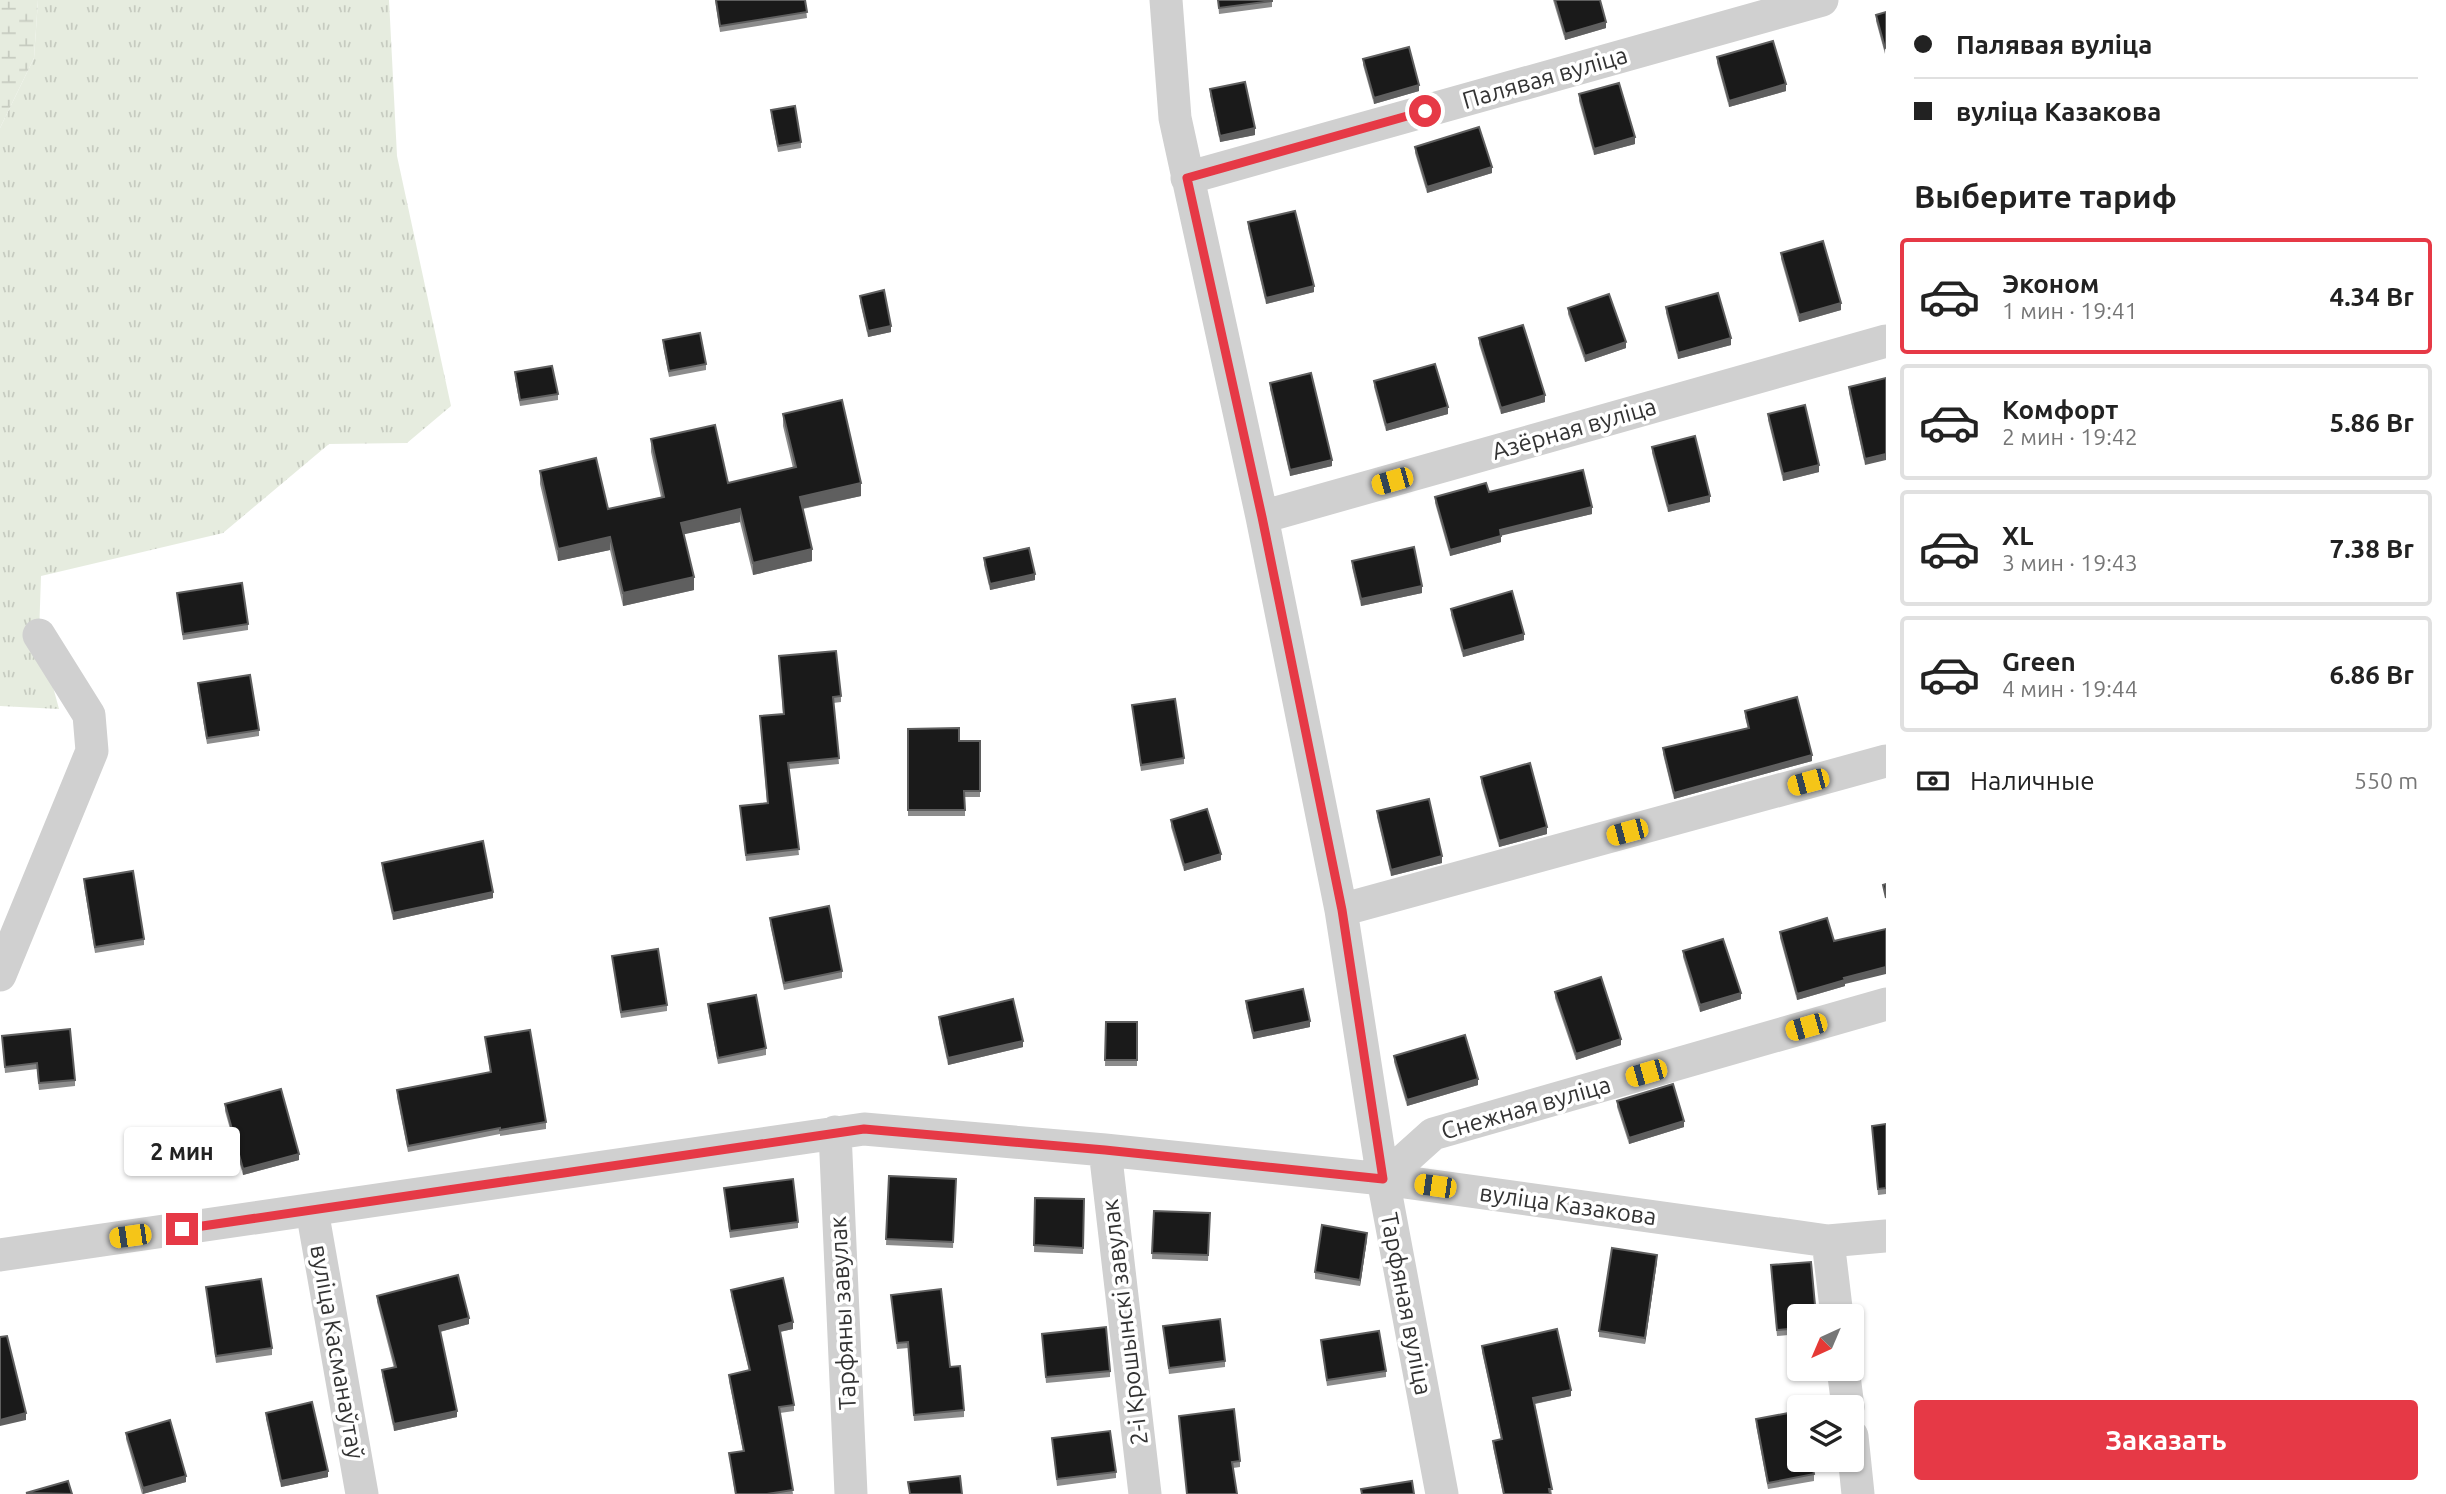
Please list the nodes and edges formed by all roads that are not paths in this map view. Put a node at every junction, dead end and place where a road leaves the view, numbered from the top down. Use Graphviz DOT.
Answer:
graph roads {
  1 [pos="1166,0"];
  2 [pos="1822,0"];
  3 [pos="1187,178"];
  4 [pos="1886,341"];
  5 [pos="1262,517"];
  6 [pos="39,635"];
  7 [pos="1886,761"];
  8 [pos="1342,910"];
  9 [pos="0,975"];
  10 [pos="1886,1004"];
  11 [pos="835,1132"];
  12 [pos="1105,1150"];
  13 [pos="1383,1179"];
  14 [pos="312,1210"];
  15 [pos="1886,1236"];
  16 [pos="1828,1241"];
  17 [pos="0,1255"];
  18 [pos="1836,1304"];
  19 [pos="1856,1472"];
  20 [pos="362,1494"];
  21 [pos="851,1494"];
  22 [pos="1145,1494"];
  23 [pos="1442,1494"];
  24 [pos="1858,1494"];
  1 -- 3 [label="street, Тарфяная вуліца"];
  2 -- 3 [label="street, Палявая вуліца"];
  3 -- 5 [label="street, Тарфяная вуліца"];
  4 -- 5 [label="street, Азёрная вуліца"];
  5 -- 8 [label="street, Тарфяная вуліца"];
  6 -- 9 [label="street"];
  7 -- 8 [label="street"];
  8 -- 13 [label="street, Тарфяная вуліца"];
  10 -- 13 [label="street, Снежная вуліца"];
  11 -- 12 [label="street, вуліца Казакова"];
  11 -- 14 [label="street, вуліца Казакова"];
  11 -- 21 [label="street, Тарфяны завулак"];
  12 -- 13 [label="street, вуліца Казакова"];
  12 -- 22 [label="street, 2-і Крошынскі завулак"];
  13 -- 16 [label="street, вуліца Казакова"];
  13 -- 23 [label="street, Тарфяная вуліца"];
  14 -- 17 [label="street, вуліца Казакова"];
  14 -- 20 [label="street, вуліца Касманаўтаў"];
  15 -- 16 [label="street, вуліца Казакова"];
  16 -- 18 [label="street"];
  19 -- 24 [label="street"];
}
